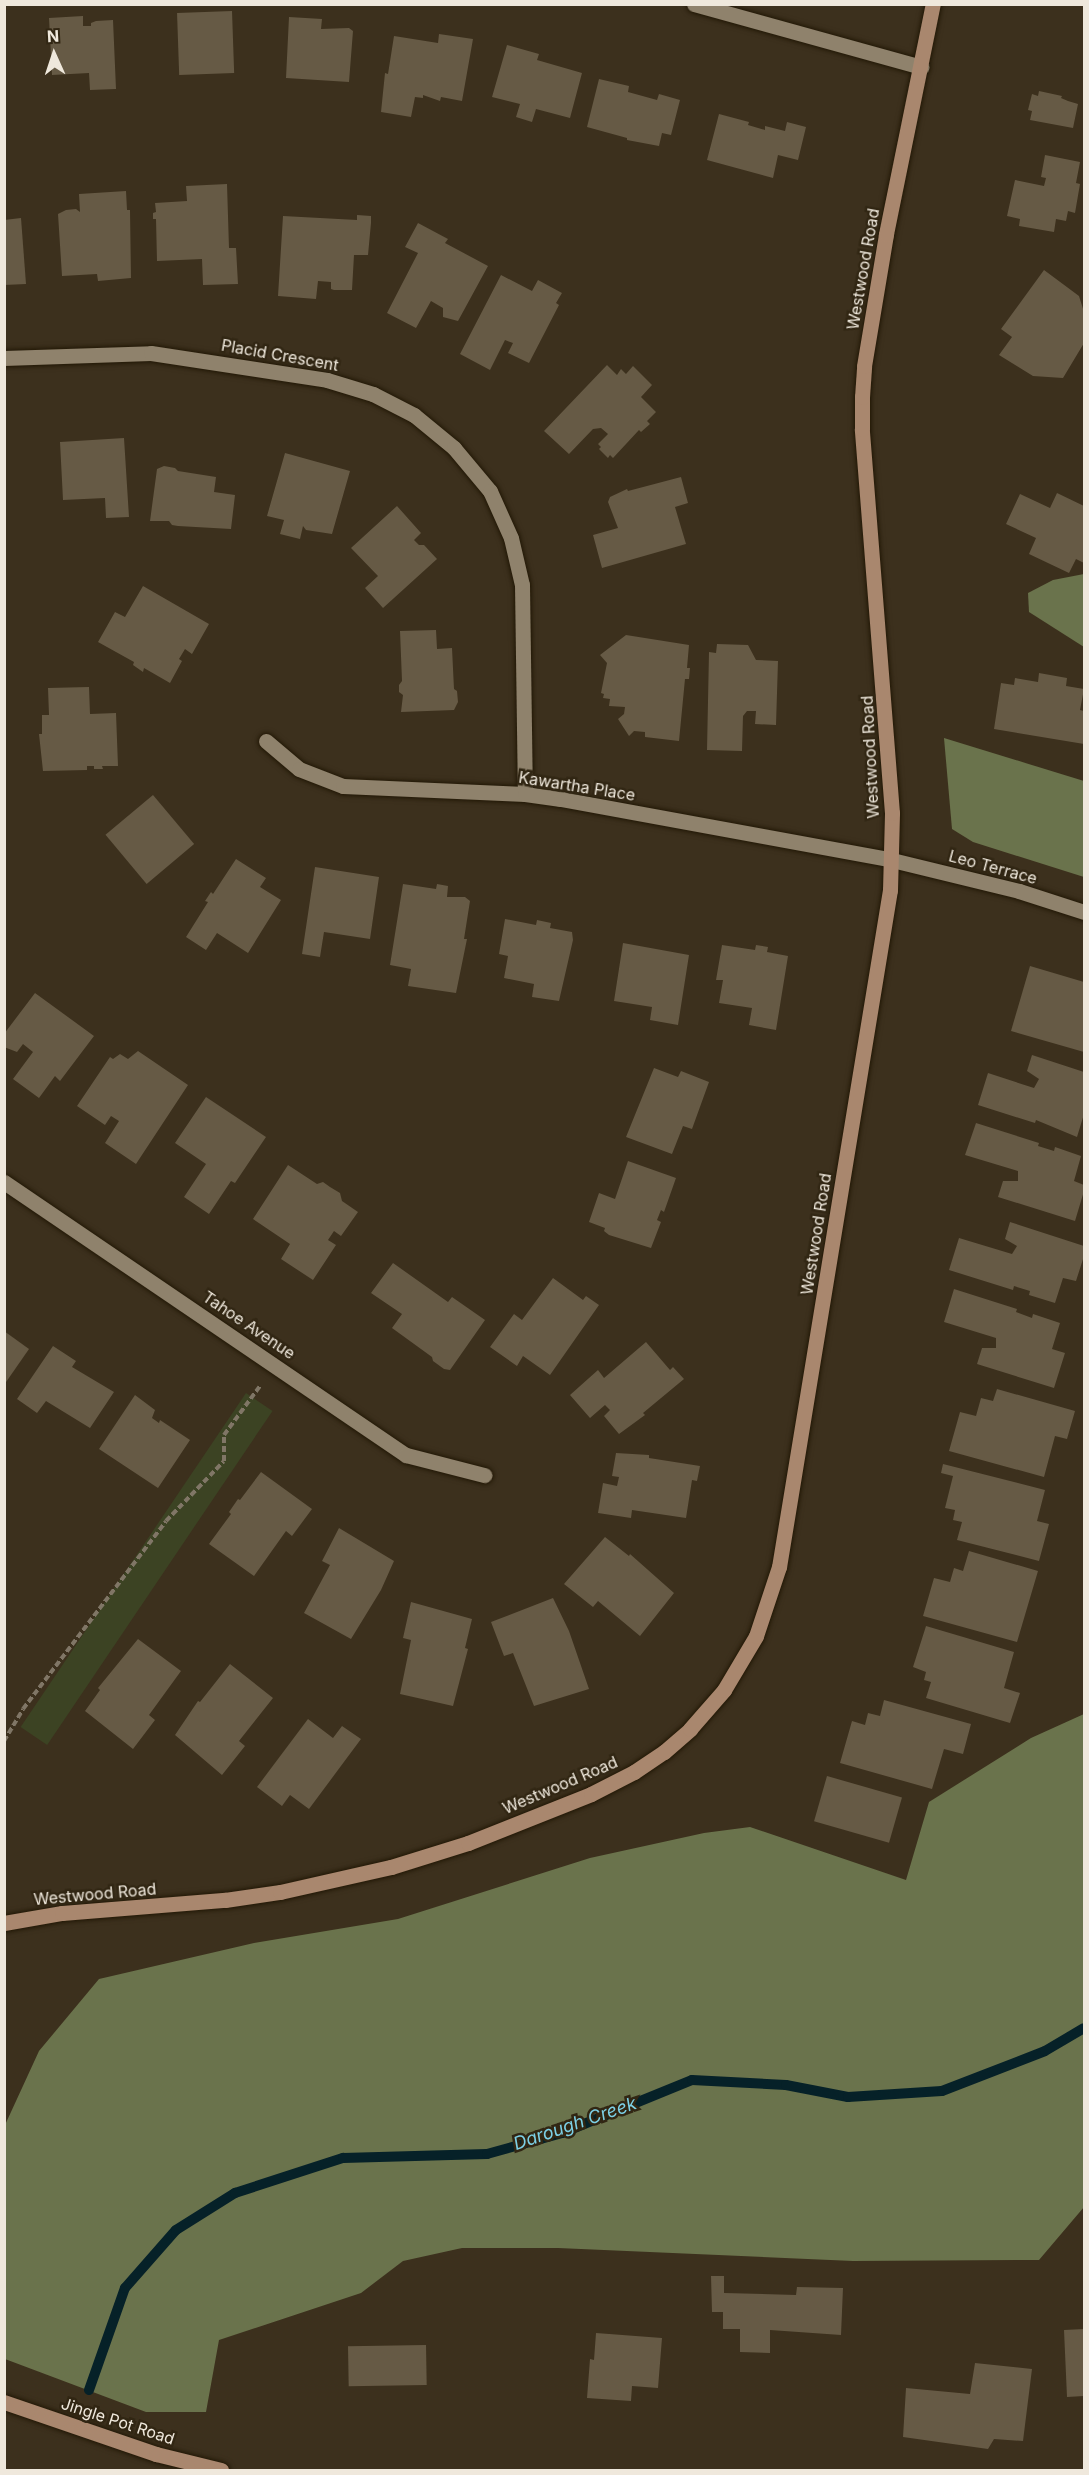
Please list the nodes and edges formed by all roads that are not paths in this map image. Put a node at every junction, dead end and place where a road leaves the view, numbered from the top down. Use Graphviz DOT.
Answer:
graph roads {
  1 [pos="694,4"];
  2 [pos="933,4"];
  3 [pos="921,67"];
  4 [pos="4,358"];
  5 [pos="266,741"];
  6 [pos="525,794"];
  7 [pos="892,860"];
  8 [pos="1084,912"];
  9 [pos="4,1182"];
  10 [pos="484,1475"];
  11 [pos="4,1923"];
  12 [pos="4,2402"];
  13 [pos="221,2470"];
  1 -- 3 [label="street"];
  2 -- 3 [label="street, Westwood Road"];
  3 -- 7 [label="street, Westwood Road"];
  4 -- 6 [label="street, Placid Crescent"];
  5 -- 6 [label="street, Kawartha Place"];
  6 -- 7 [label="street, Kawartha Place"];
  7 -- 8 [label="street, Leo Terrace"];
  7 -- 11 [label="street, Westwood Road"];
  9 -- 10 [label="street, Tahoe Avenue"];
  12 -- 13 [label="street, Jingle Pot Road"];
}
